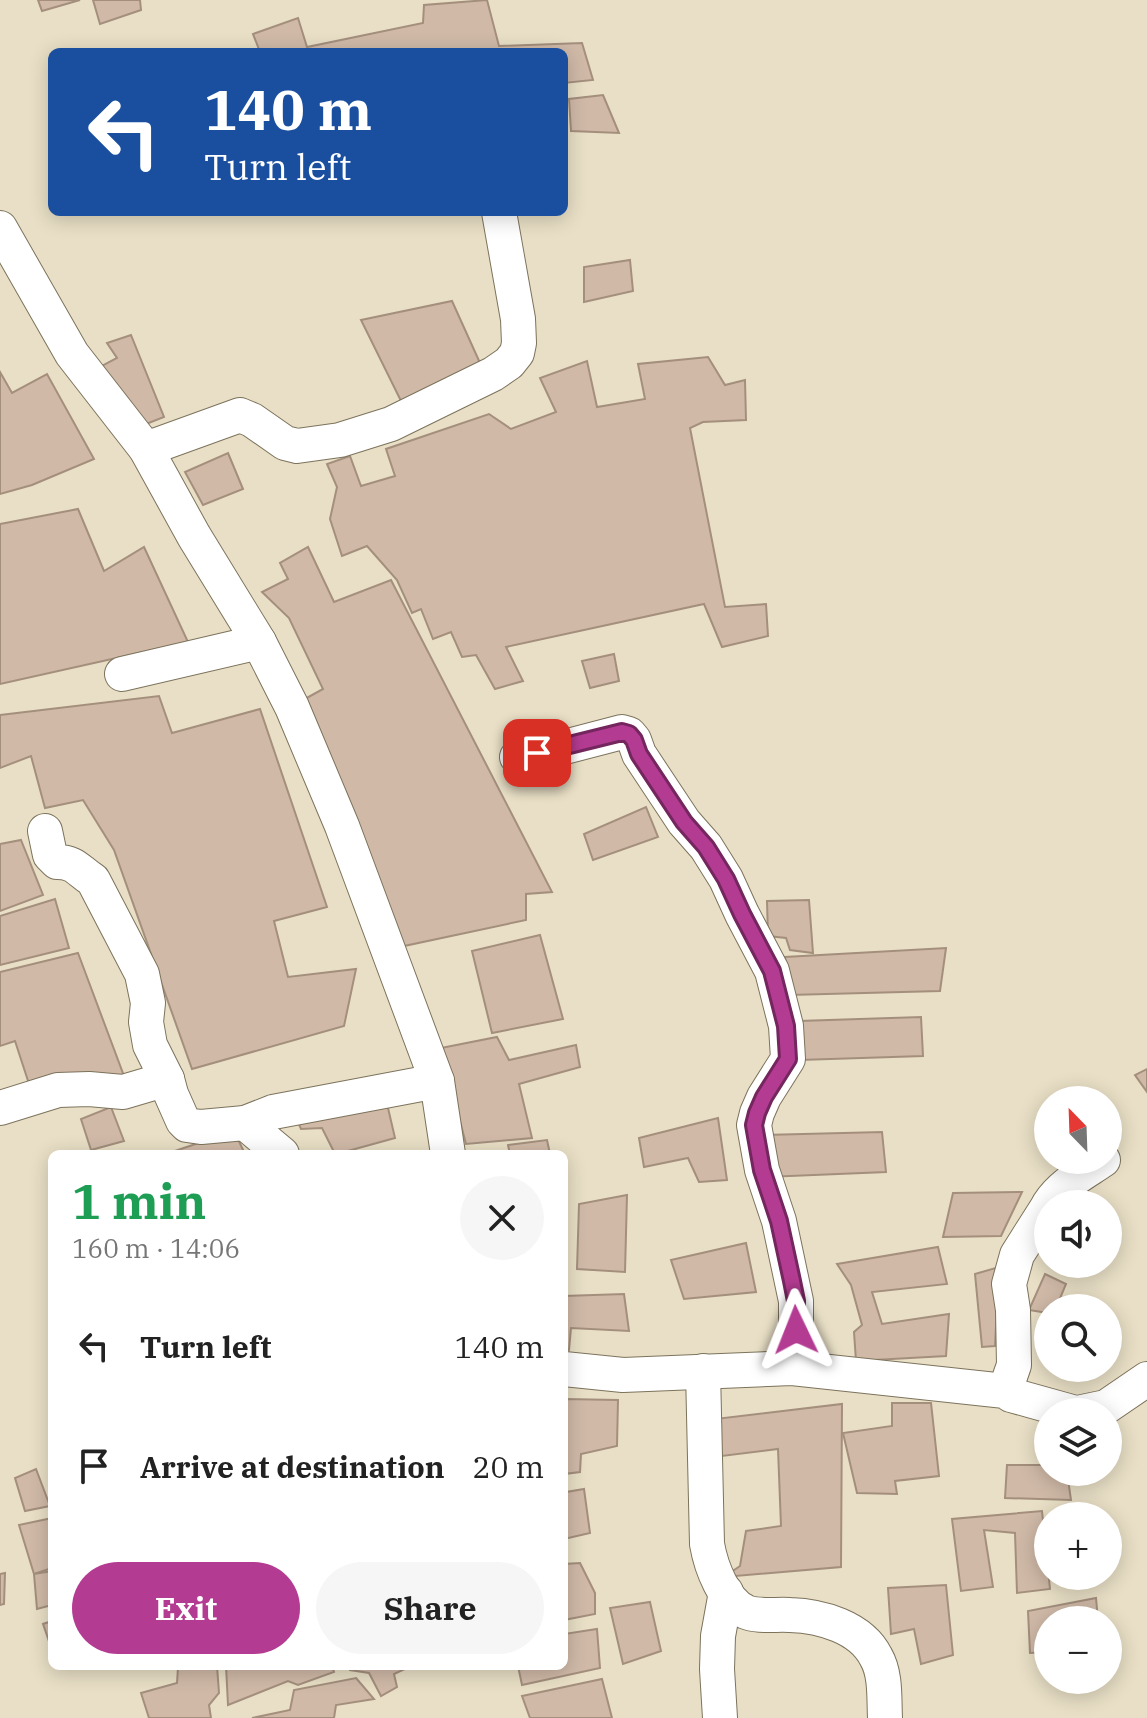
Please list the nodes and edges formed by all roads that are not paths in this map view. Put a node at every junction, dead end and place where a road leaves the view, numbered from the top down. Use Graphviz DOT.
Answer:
graph roads {
  1 [pos="500,216"];
  2 [pos="0,228"];
  3 [pos="146,449"];
  4 [pos="259,642"];
  5 [pos="122,674"];
  6 [pos="517,757"];
  7 [pos="45,831"];
  8 [pos="167,1079"];
  9 [pos="437,1081"];
  10 [pos="0,1108"];
  11 [pos="245,1123"];
  12 [pos="277,1150"];
  13 [pos="447,1150"];
  14 [pos="1082,1174"];
  15 [pos="1061,1190"];
  16 [pos="1034,1228"];
  17 [pos="792,1368"];
  18 [pos="568,1369"];
  19 [pos="703,1371"];
  20 [pos="1147,1379"];
  21 [pos="1005,1391"];
  22 [pos="1119,1398"];
  23 [pos="1034,1401"];
  24 [pos="726,1592"];
  25 [pos="720,1718"];
  26 [pos="885,1718"];
  1 -- 3 [label="street"];
  2 -- 3 [label="street"];
  3 -- 4 [label="street"];
  4 -- 5 [label="street"];
  4 -- 9 [label="street"];
  6 -- 17 [label="street"];
  7 -- 8 [label="street"];
  8 -- 10 [label="street"];
  8 -- 11 [label="street"];
  9 -- 11 [label="street"];
  9 -- 13 [label="street"];
  11 -- 12 [label="street"];
  14 -- 15 [label="street"];
  16 -- 21 [label="street"];
  17 -- 19 [label="street"];
  17 -- 21 [label="street"];
  18 -- 19 [label="street"];
  19 -- 24 [label="street"];
  20 -- 22 [label="street"];
  21 -- 23 [label="street"];
  24 -- 25 [label="street"];
  24 -- 26 [label="street"];
}
